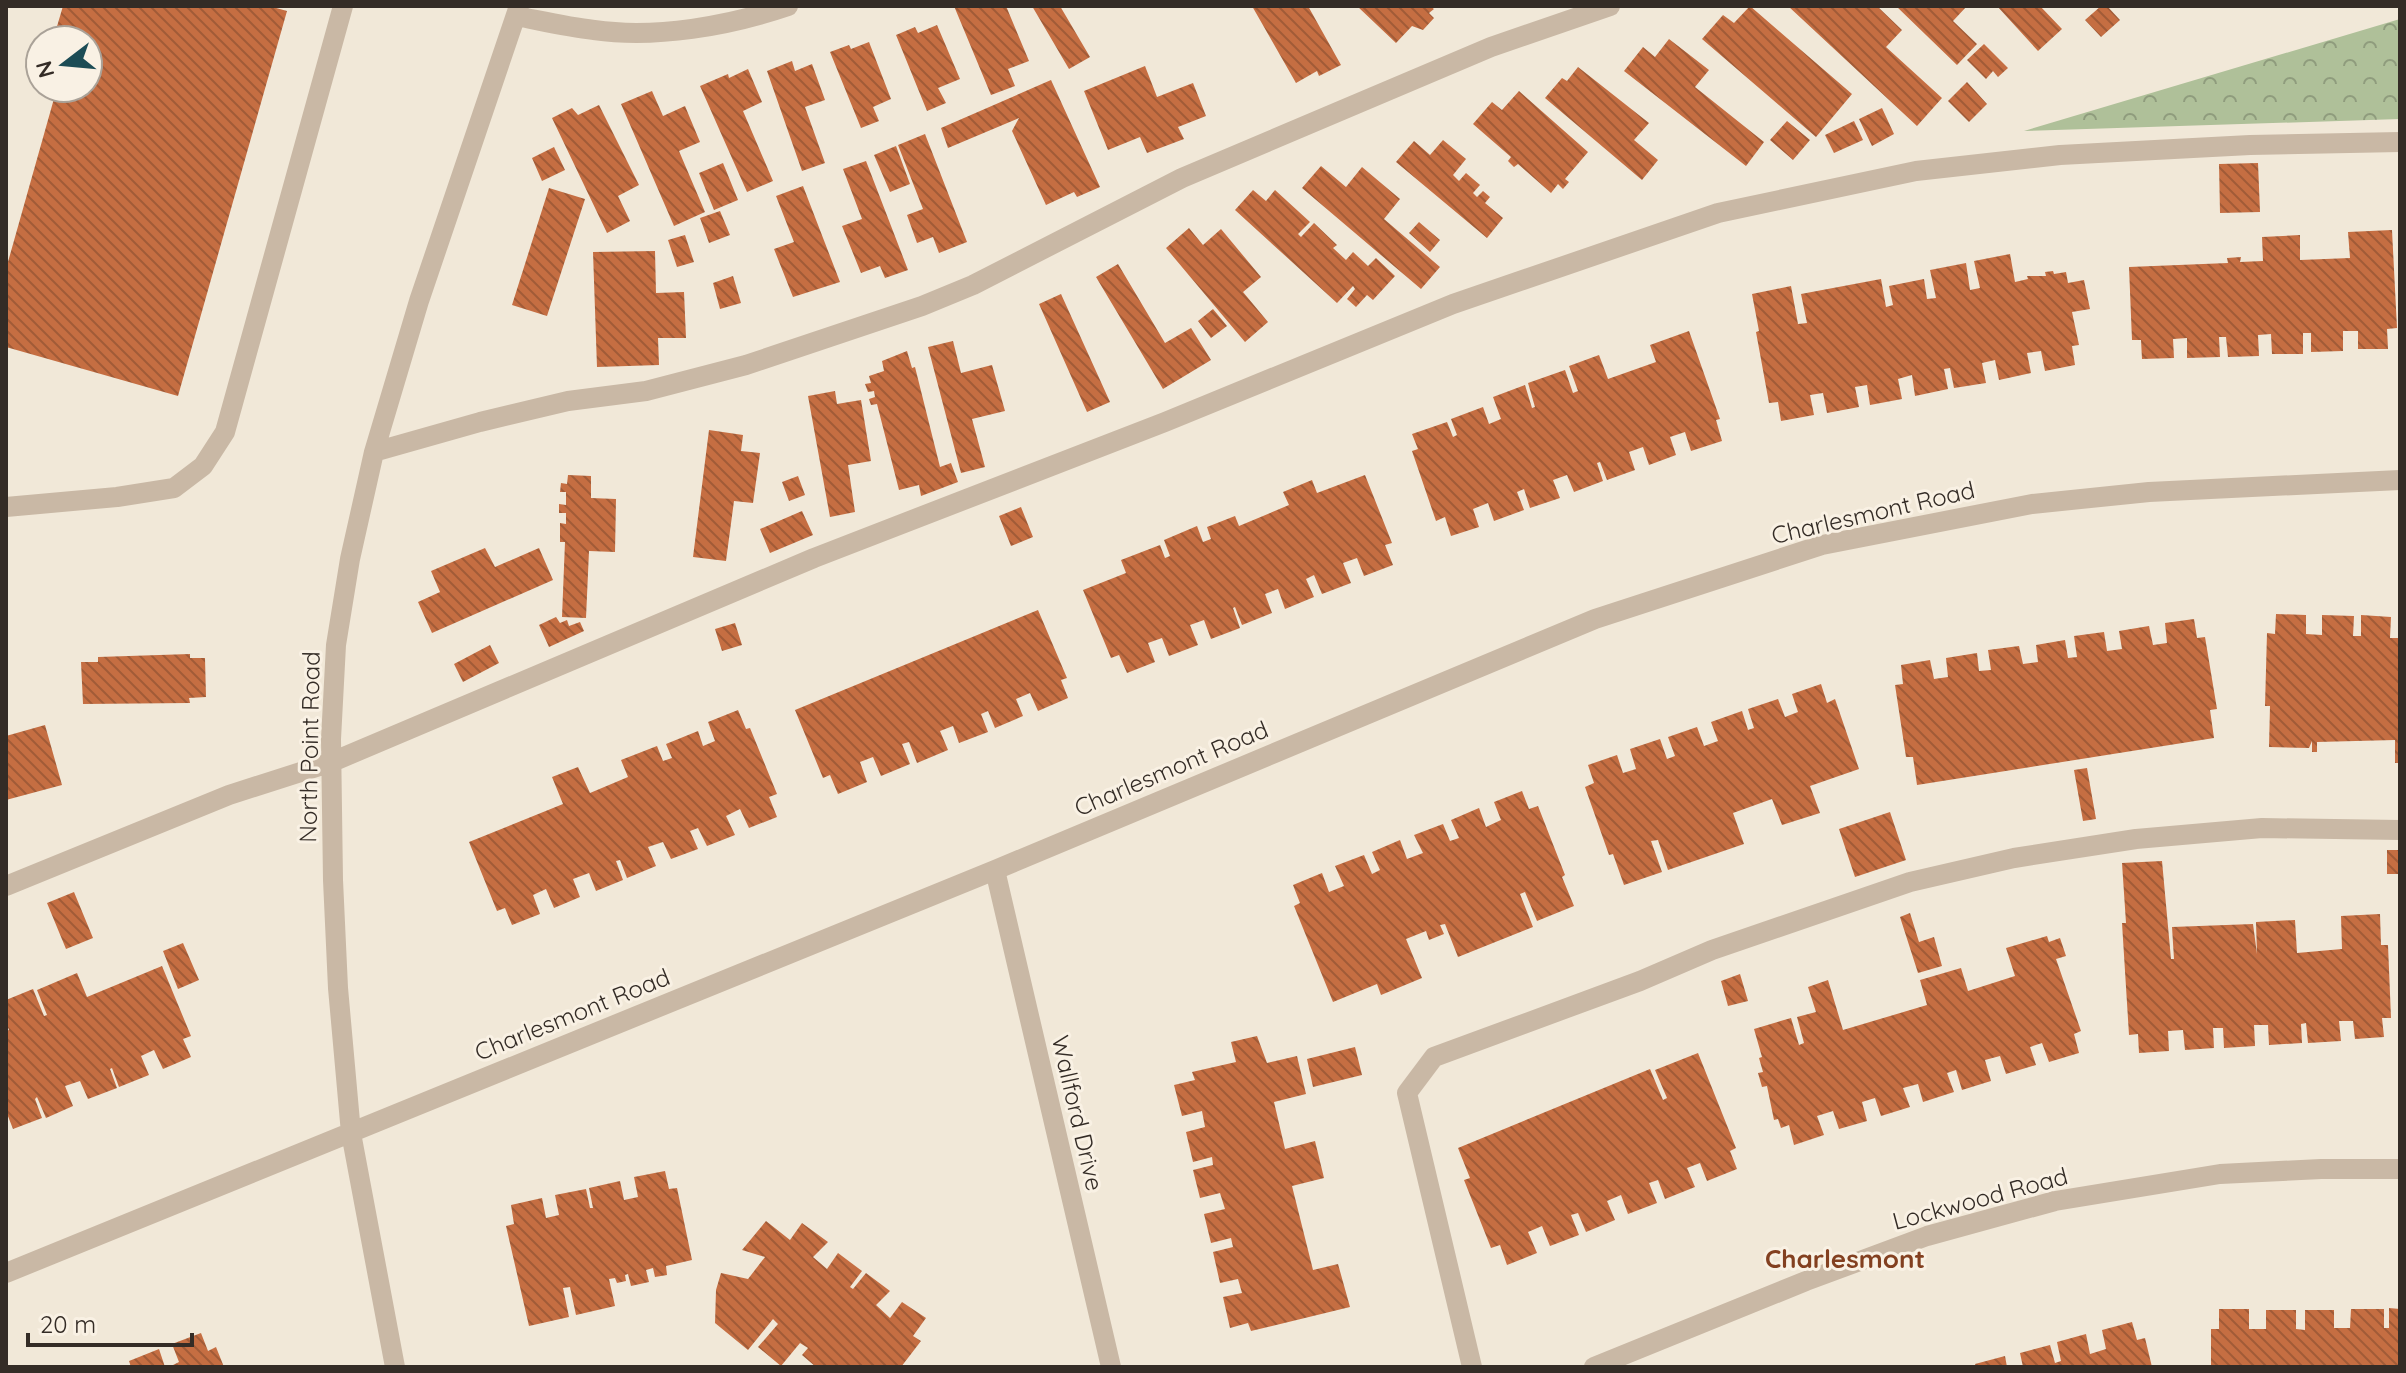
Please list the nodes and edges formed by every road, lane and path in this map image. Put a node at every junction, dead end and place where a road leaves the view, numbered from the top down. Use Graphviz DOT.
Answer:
graph roads {
  1 [pos="343,6"];
  2 [pos="788,6"];
  3 [pos="1610,6"];
  4 [pos="517,11"];
  5 [pos="2400,142"];
  6 [pos="374,452"];
  7 [pos="2400,480"];
  8 [pos="6,507"];
  9 [pos="332,762"];
  10 [pos="2400,830"];
  11 [pos="995,870"];
  12 [pos="6,886"];
  13 [pos="351,1133"];
  14 [pos="2400,1169"];
  15 [pos="6,1273"];
  16 [pos="395,1367"];
  17 [pos="1111,1367"];
  18 [pos="1472,1367"];
  19 [pos="1594,1367"];
  1 -- 8 [label="street"];
  2 -- 4 [label="street"];
  3 -- 6 [label="street"];
  4 -- 6 [label="street, North Point Road"];
  5 -- 9 [label="street"];
  6 -- 9 [label="street, North Point Road"];
  7 -- 11 [label="street, Charlesmont Road"];
  9 -- 12 [label="street"];
  9 -- 13 [label="street, North Point Road"];
  10 -- 18 [label="street"];
  11 -- 13 [label="street, Charlesmont Road"];
  11 -- 17 [label="street, Wallford Drive"];
  13 -- 15 [label="street, Charlesmont Road"];
  13 -- 16 [label="street, North Point Road"];
  14 -- 19 [label="street, Lockwood Road"];
}
